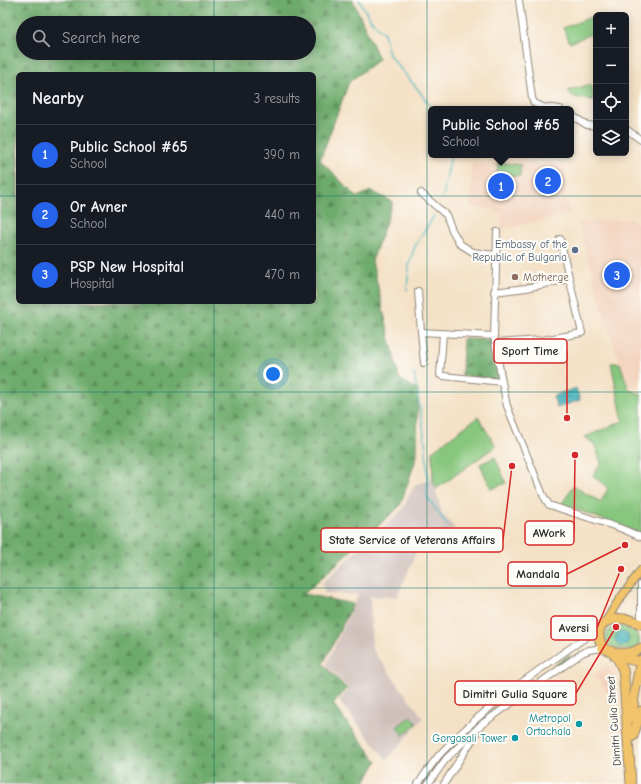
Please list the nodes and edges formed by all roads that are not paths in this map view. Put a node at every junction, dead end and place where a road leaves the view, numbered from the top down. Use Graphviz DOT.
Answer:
graph roads {
  1 [pos="519,0"];
  2 [pos="541,106"];
  3 [pos="574,117"];
  4 [pos="593,126"];
  5 [pos="629,131"];
  6 [pos="641,140"];
  7 [pos="421,193"];
  8 [pos="497,232"];
  9 [pos="560,239"];
  10 [pos="495,255"];
  11 [pos="569,279"];
  12 [pos="418,291"];
  13 [pos="494,292"];
  14 [pos="421,332"];
  15 [pos="443,334"];
  16 [pos="495,340"];
  17 [pos="424,363"];
  18 [pos="502,382"];
  19 [pos="641,536"];
  20 [pos="641,570"];
  21 [pos="641,584"];
  22 [pos="641,620"];
  23 [pos="603,624"];
  24 [pos="641,624"];
  25 [pos="641,648"];
  26 [pos="606,649"];
  27 [pos="618,657"];
  28 [pos="641,661"];
  29 [pos="641,711"];
  30 [pos="482,724"];
  31 [pos="632,736"];
  32 [pos="418,784"];
  33 [pos="428,784"];
  34 [pos="444,784"];
  35 [pos="631,784"];
  36 [pos="637,784"];
  1 -- 2 [label="street"];
  3 -- 4 [label="street"];
  5 -- 6 [label="street"];
  7 -- 10 [label="street"];
  8 -- 10 [label="street"];
  9 -- 11 [label="street"];
  10 -- 13 [label="street"];
  11 -- 13 [label="street"];
  11 -- 16 [label="street"];
  12 -- 14 [label="street"];
  13 -- 16 [label="street"];
  14 -- 15 [label="street"];
  14 -- 17 [label="street"];
  15 -- 16 [label="street"];
  15 -- 18 [label="street"];
  16 -- 18 [label="street"];
  18 -- 19 [label="street"];
  20 -- 23 [label="main road"];
  21 -- 22 [label="street"];
  23 -- 24 [label="highway"];
  23 -- 26 [label="highway"];
  23 -- 32 [label="street"];
  25 -- 26 [label="highway"];
  26 -- 27 [label="highway"];
  26 -- 30 [label="street"];
  27 -- 28 [label="highway"];
  27 -- 35 [label="highway, Dimitri Gulia Street"];
  28 -- 31 [label="highway, Dimitri Gulia Street"];
  29 -- 31 [label="highway"];
  30 -- 33 [label="street"];
  30 -- 34 [label="street"];
  31 -- 36 [label="highway, Dimitri Gulia Street"];
}
